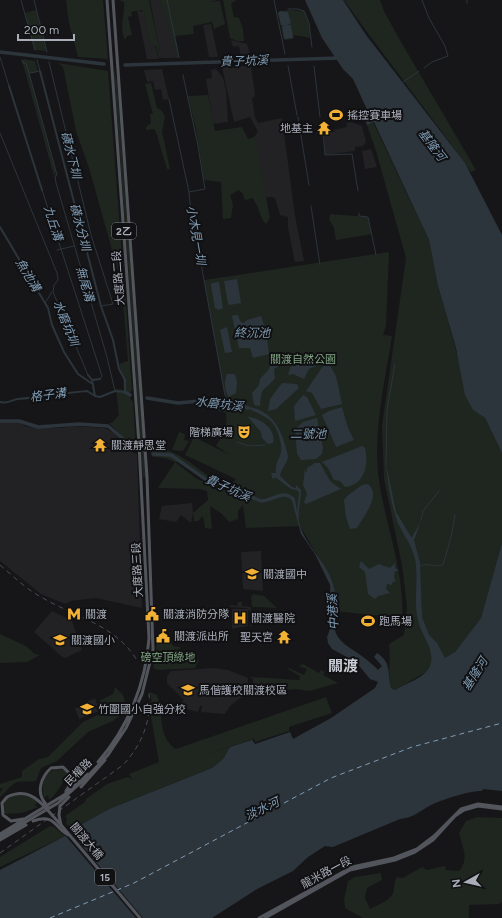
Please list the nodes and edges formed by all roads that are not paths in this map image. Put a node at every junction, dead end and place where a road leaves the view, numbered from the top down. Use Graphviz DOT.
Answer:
graph roads {
  1 [pos="107,0"];
  2 [pos="113,0"];
  3 [pos="139,447"];
  4 [pos="146,458"];
  5 [pos="138,692"];
  6 [pos="142,694"];
  7 [pos="110,748"];
  8 [pos="108,755"];
  9 [pos="77,786"];
  10 [pos="57,800"];
  11 [pos="45,806"];
  12 [pos="502,808"];
  13 [pos="461,810"];
  14 [pos="32,815"];
  15 [pos="61,825"];
  16 [pos="69,835"];
  17 [pos="0,836"];
  18 [pos="0,840"];
  19 [pos="140,918"];
  20 [pos="259,918"];
  21 [pos="265,918"];
  1 -- 3 [label="main road, 大度路二段 / 2乙"];
  2 -- 4 [label="main road, 大度路二段 / 2乙"];
  3 -- 5 [label="main road, 大度路三段 / 2乙"];
  4 -- 6 [label="main road, 大度路三段 / 2乙"];
  5 -- 7 [label="main road, 民權路 / 2乙"];
  6 -- 7 [label="main road, 民權路 / 2乙"];
  7 -- 8 [label="main road, 民權路 / 2乙"];
  7 -- 9 [label="main road, 民權路 / 2乙"];
  8 -- 9 [label="main road, 民權路 / 2乙"];
  8 -- 15 [label="main road, bridge"];
  9 -- 10 [label="main road, 民權路 / 2乙"];
  9 -- 11 [label="main road, 民權路 / 2乙"];
  10 -- 11 [label="main road, 民權路 / 2乙"];
  10 -- 11 [label="main road, 關渡大橋 / 15"];
  11 -- 14 [label="main road, 民權路"];
  11 -- 14 [label="main road, 關渡大橋 / 15"];
  11 -- 15 [label="main road, 關渡大橋 / 15, bridge"];
  11 -- 17 [label="main road, 民權路"];
  12 -- 13 [label="main road"];
  13 -- 20 [label="main road, 龍米路一段"];
  13 -- 21 [label="main road, 龍米路一段"];
  14 -- 17 [label="main road, 民權路"];
  15 -- 16 [label="main road, 關渡大橋 / 15, bridge"];
  16 -- 18 [label="main road, bridge"];
  16 -- 19 [label="main road, 關渡大橋 / 15"];
}
